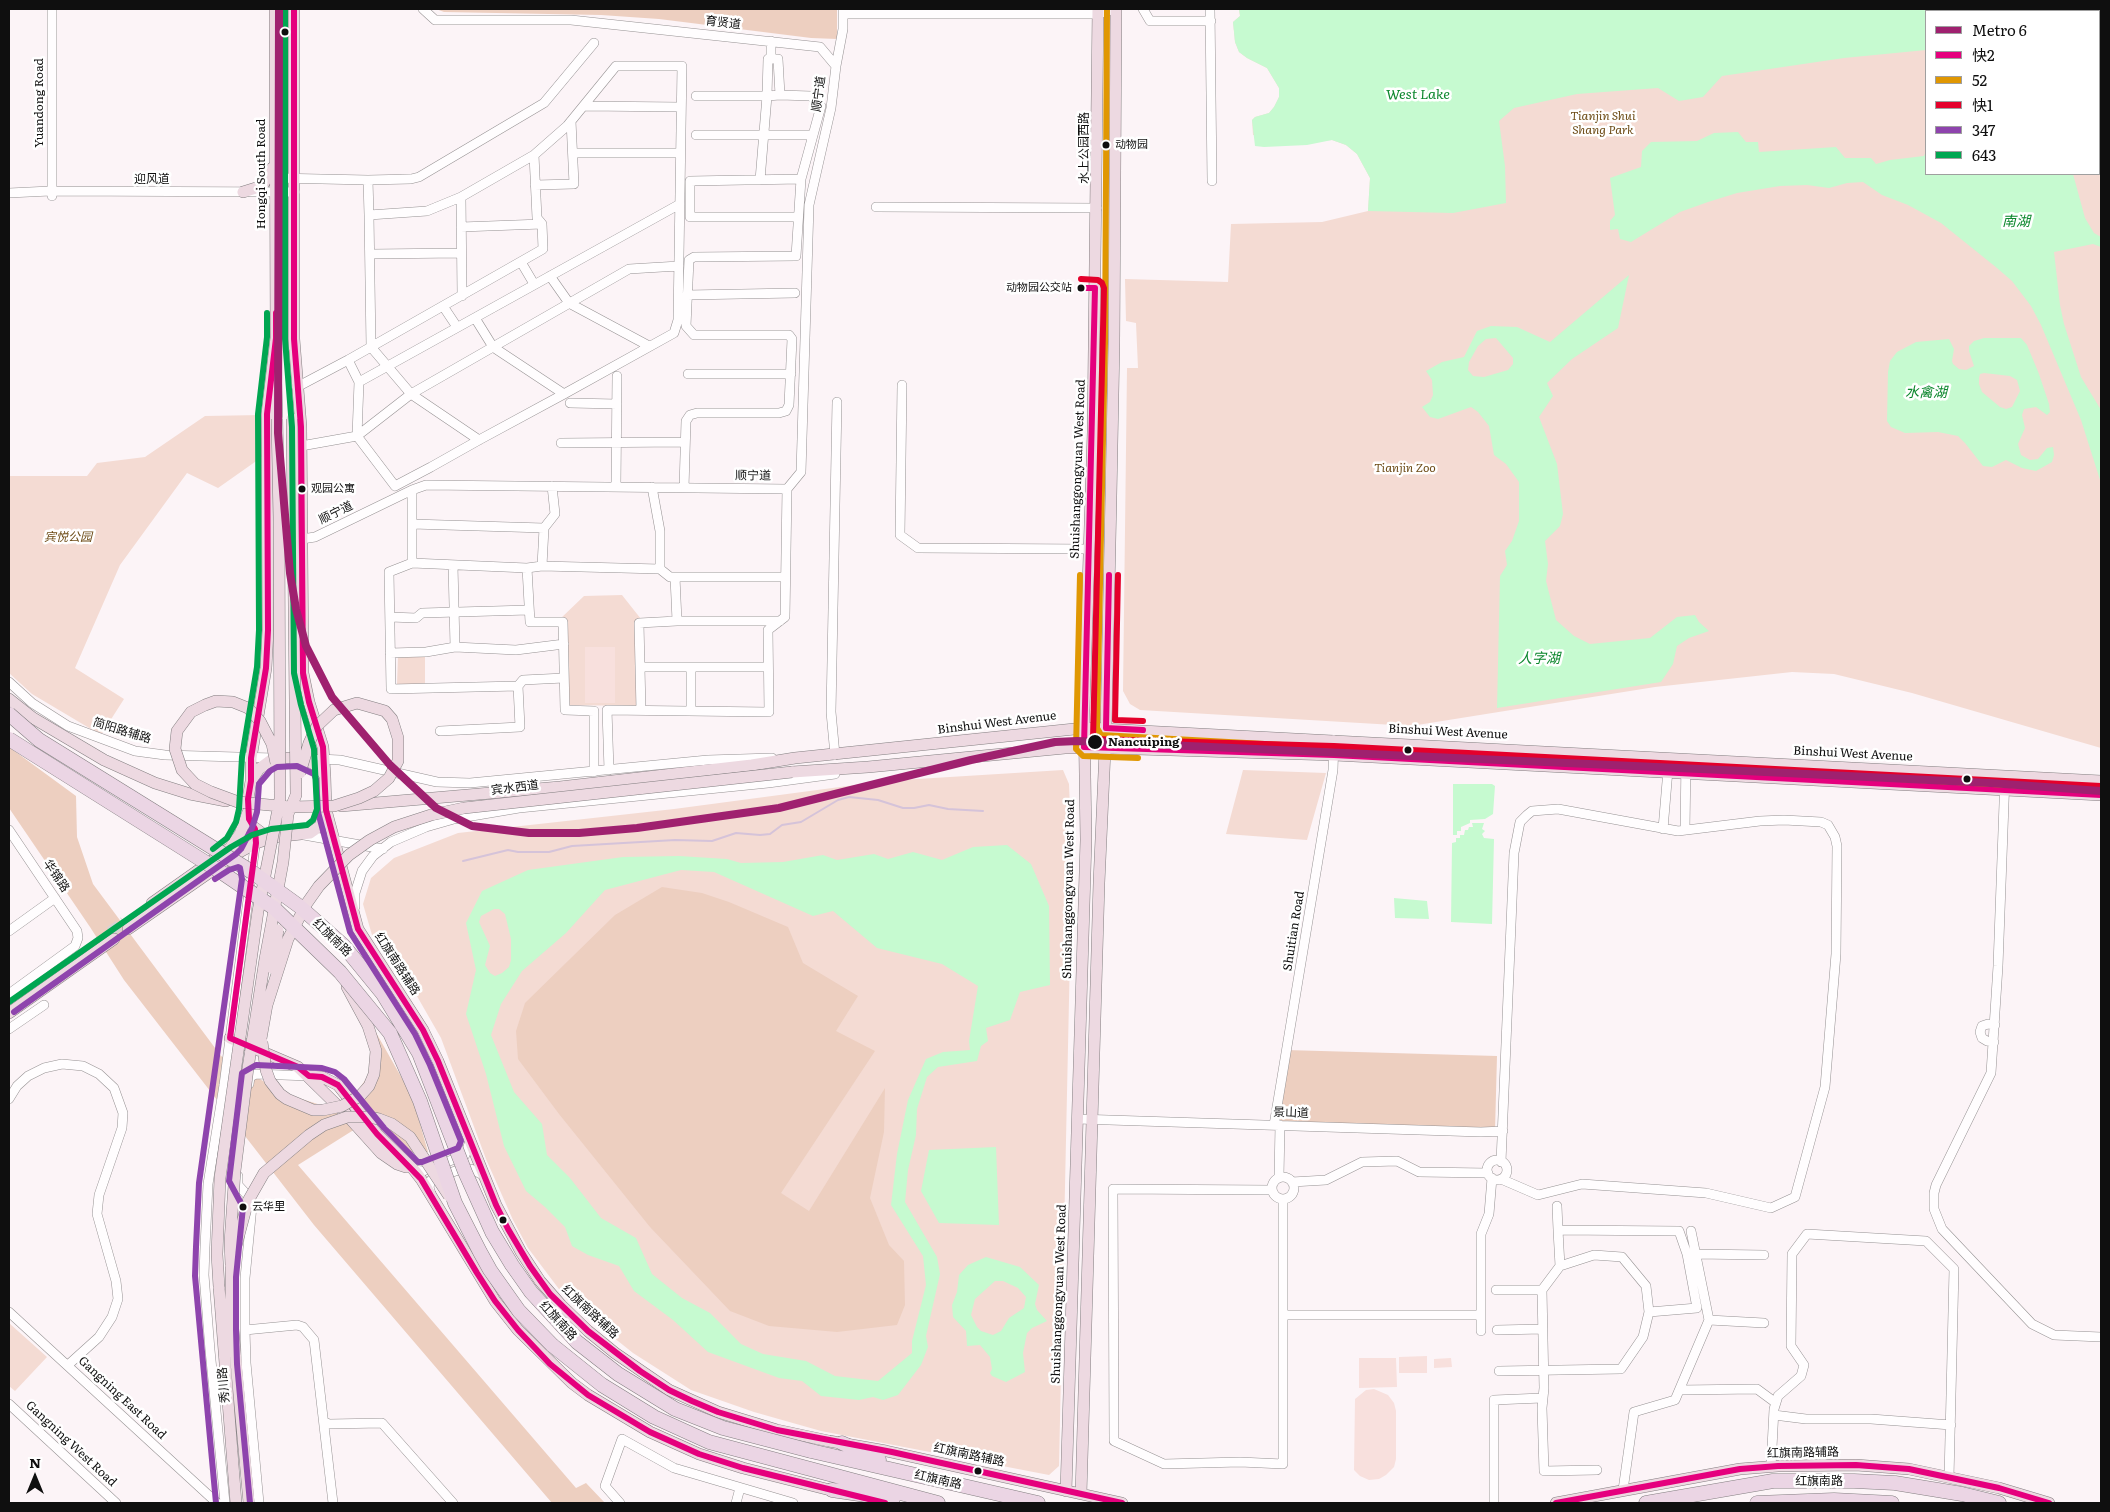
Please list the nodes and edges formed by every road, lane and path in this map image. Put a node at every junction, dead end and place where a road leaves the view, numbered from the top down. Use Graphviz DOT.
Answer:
graph roads {
  1 [pos="46,9"];
  2 [pos="52,9"];
  3 [pos="275,9"];
  4 [pos="294,9"];
  5 [pos="423,9"];
  6 [pos="1115,9"];
  7 [pos="1143,9"];
  8 [pos="1210,9"];
  9 [pos="843,12"];
  10 [pos="1098,12"];
  11 [pos="1211,21"];
  12 [pos="771,41"];
  13 [pos="594,43"];
  14 [pos="771,59"];
  15 [pos="836,66"];
  16 [pos="780,95"];
  17 [pos="696,96"];
  18 [pos="767,96"];
  19 [pos="584,106"];
  20 [pos="681,107"];
  21 [pos="571,121"];
  22 [pos="696,134"];
  23 [pos="763,135"];
  24 [pos="813,135"];
  25 [pos="573,153"];
  26 [pos="680,153"];
  27 [pos="534,155"];
  28 [pos="275,157"];
  29 [pos="291,178"];
  30 [pos="801,179"];
  31 [pos="368,180"];
  32 [pos="760,180"];
  33 [pos="1212,181"];
  34 [pos="535,185"];
  35 [pos="274,189"];
  36 [pos="50,193"];
  37 [pos="10,194"];
  38 [pos="243,194"];
  39 [pos="295,194"];
  40 [pos="461,197"];
  41 [pos="680,204"];
  42 [pos="876,207"];
  43 [pos="1097,208"];
  44 [pos="369,215"];
  45 [pos="798,217"];
  46 [pos="542,224"];
  47 [pos="461,227"];
  48 [pos="461,253"];
  49 [pos="371,254"];
  50 [pos="521,262"];
  51 [pos="679,266"];
  52 [pos="550,276"];
  53 [pos="534,284"];
  54 [pos="795,293"];
  55 [pos="687,295"];
  56 [pos="462,296"];
  57 [pos="569,303"];
  58 [pos="443,306"];
  59 [pos="475,318"];
  60 [pos="457,327"];
  61 [pos="276,338"];
  62 [pos="294,339"];
  63 [pos="649,346"];
  64 [pos="371,347"];
  65 [pos="493,347"];
  66 [pos="348,360"];
  67 [pos="388,366"];
  68 [pos="688,374"];
  69 [pos="791,374"];
  70 [pos="617,376"];
  71 [pos="359,382"];
  72 [pos="902,385"];
  73 [pos="297,387"];
  74 [pos="411,394"];
  75 [pos="564,394"];
  76 [pos="837,402"];
  77 [pos="570,403"];
  78 [pos="617,404"];
  79 [pos="357,436"];
  80 [pos="479,440"];
  81 [pos="685,442"];
  82 [pos="561,443"];
  83 [pos="616,443"];
  84 [pos="301,446"];
  85 [pos="552,486"];
  86 [pos="616,487"];
  87 [pos="652,487"];
  88 [pos="684,488"];
  89 [pos="787,489"];
  90 [pos="412,490"];
  91 [pos="412,524"];
  92 [pos="544,528"];
  93 [pos="302,540"];
  94 [pos="1090,549"];
  95 [pos="412,563"];
  96 [pos="454,565"];
  97 [pos="542,566"];
  98 [pos="527,568"];
  99 [pos="660,569"];
  100 [pos="675,577"];
  101 [pos="786,577"];
  102 [pos="529,610"];
  103 [pos="454,612"];
  104 [pos="390,617"];
  105 [pos="780,621"];
  106 [pos="677,622"];
  107 [pos="564,644"];
  108 [pos="455,647"];
  109 [pos="390,653"];
  110 [pos="640,667"];
  111 [pos="691,667"];
  112 [pos="768,667"];
  113 [pos="564,678"];
  114 [pos="9,682"];
  115 [pos="518,686"];
  116 [pos="9,699"];
  117 [pos="594,710"];
  118 [pos="607,710"];
  119 [pos="641,710"];
  120 [pos="691,711"];
  121 [pos="9,714"];
  122 [pos="1084,728"];
  123 [pos="1106,728"];
  124 [pos="440,732"];
  125 [pos="9,739"];
  126 [pos="1334,740"];
  127 [pos="1084,748"];
  128 [pos="1105,748"];
  129 [pos="836,755"];
  130 [pos="1334,756"];
  131 [pos="251,758"];
  132 [pos="274,758"];
  133 [pos="304,758"];
  134 [pos="795,758"];
  135 [pos="1669,758"];
  136 [pos="1686,759"];
  137 [pos="325,760"];
  138 [pos="868,767"];
  139 [pos="609,770"];
  140 [pos="594,772"];
  141 [pos="1668,774"];
  142 [pos="1686,774"];
  143 [pos="325,776"];
  144 [pos="2005,776"];
  145 [pos="251,781"];
  146 [pos="2101,781"];
  147 [pos="2004,790"];
  148 [pos="296,795"];
  149 [pos="2101,795"];
  150 [pos="238,802"];
  151 [pos="279,805"];
  152 [pos="330,808"];
  153 [pos="248,810"];
  154 [pos="255,829"];
  155 [pos="1663,829"];
  156 [pos="9,830"];
  157 [pos="1686,830"];
  158 [pos="304,835"];
  159 [pos="274,837"];
  160 [pos="333,839"];
  161 [pos="256,843"];
  162 [pos="383,849"];
  163 [pos="225,862"];
  164 [pos="283,862"];
  165 [pos="251,880"];
  166 [pos="56,898"];
  167 [pos="354,918"];
  168 [pos="9,930"];
  169 [pos="340,972"];
  170 [pos="9,994"];
  171 [pos="9,1004"];
  172 [pos="44,1005"];
  173 [pos="267,1005"];
  174 [pos="9,1013"];
  175 [pos="1995,1025"];
  176 [pos="9,1029"];
  177 [pos="262,1030"];
  178 [pos="230,1038"];
  179 [pos="1994,1042"];
  180 [pos="309,1076"];
  181 [pos="9,1099"];
  182 [pos="1092,1118"];
  183 [pos="1078,1119"];
  184 [pos="1277,1125"];
  185 [pos="241,1129"];
  186 [pos="1502,1131"];
  187 [pos="470,1142"];
  188 [pos="1502,1162"];
  189 [pos="414,1170"];
  190 [pos="483,1174"];
  191 [pos="1493,1177"];
  192 [pos="1279,1178"];
  193 [pos="1292,1182"];
  194 [pos="1272,1190"];
  195 [pos="432,1198"];
  196 [pos="1284,1199"];
  197 [pos="455,1204"];
  198 [pos="1557,1206"];
  199 [pos="1558,1230"];
  200 [pos="1692,1231"];
  201 [pos="1696,1254"];
  202 [pos="1764,1255"];
  203 [pos="231,1265"];
  204 [pos="1560,1266"];
  205 [pos="1496,1290"];
  206 [pos="1542,1290"];
  207 [pos="9,1312"];
  208 [pos="1649,1312"];
  209 [pos="1283,1315"];
  210 [pos="1481,1315"];
  211 [pos="1709,1320"];
  212 [pos="1764,1323"];
  213 [pos="1543,1329"];
  214 [pos="245,1330"];
  215 [pos="1497,1330"];
  216 [pos="1481,1331"];
  217 [pos="2101,1336"];
  218 [pos="68,1365"];
  219 [pos="1544,1370"];
  220 [pos="1499,1371"];
  221 [pos="1680,1390"];
  222 [pos="1542,1398"];
  223 [pos="1776,1403"];
  224 [pos="9,1404"];
  225 [pos="1774,1415"];
  226 [pos="324,1422"];
  227 [pos="1950,1425"];
  228 [pos="842,1444"];
  229 [pos="1771,1467"];
  230 [pos="1597,1470"];
  231 [pos="917,1475"];
  232 [pos="1949,1478"];
  233 [pos="740,1488"];
  234 [pos="832,1490"];
  235 [pos="1622,1490"];
  236 [pos="1066,1491"];
  237 [pos="1081,1494"];
  238 [pos="908,1496"];
  239 [pos="860,1500"];
  240 [pos="116,1503"];
  241 [pos="217,1503"];
  242 [pos="225,1503"];
  243 [pos="236,1503"];
  244 [pos="249,1503"];
  245 [pos="259,1503"];
  246 [pos="333,1503"];
  247 [pos="453,1503"];
  248 [pos="620,1503"];
  249 [pos="736,1503"];
  250 [pos="793,1503"];
  251 [pos="885,1503"];
  252 [pos="938,1503"];
  253 [pos="1038,1503"];
  254 [pos="1122,1503"];
  255 [pos="1494,1503"];
  256 [pos="1556,1503"];
  257 [pos="1646,1503"];
  258 [pos="1757,1503"];
  259 [pos="1892,1503"];
  260 [pos="1996,1503"];
  261 [pos="2049,1503"];
  1 -- 36 [label="street, Yuandong Road"];
  2 -- 36 [label="street, Yuandong Road"];
  3 -- 28 [label="main road, Hongqi South Road"];
  4 -- 29 [label="main road"];
  5 -- 12 [label="street, 育贤道"];
  6 -- 10 [label="street"];
  6 -- 123 [label="main road"];
  7 -- 11 [label="street"];
  8 -- 11 [label="street"];
  9 -- 10 [label="street"];
  9 -- 15 [label="street, 顺宁道"];
  10 -- 43 [label="main road, 水上公园西路"];
  11 -- 33 [label="street"];
  12 -- 14 [label="street"];
  12 -- 15 [label="street, 育贤道"];
  13 -- 31 [label="street"];
  14 -- 16 [label="street"];
  14 -- 18 [label="street"];
  15 -- 89 [label="street, 顺宁道"];
  16 -- 18 [label="street"];
  16 -- 24 [label="street"];
  17 -- 18 [label="street"];
  18 -- 23 [label="street"];
  19 -- 20 [label="street"];
  19 -- 20 [label="street"];
  19 -- 21 [label="street"];
  20 -- 26 [label="street"];
  21 -- 25 [label="street"];
  21 -- 27 [label="street"];
  22 -- 23 [label="street"];
  23 -- 24 [label="street"];
  23 -- 32 [label="street"];
  24 -- 30 [label="street"];
  25 -- 26 [label="street"];
  25 -- 34 [label="street"];
  26 -- 41 [label="street"];
  27 -- 34 [label="street"];
  27 -- 40 [label="street"];
  28 -- 35 [label="main road, Hongqi South Road"];
  28 -- 38 [label="main road"];
  29 -- 31 [label="street"];
  29 -- 35 [label="street"];
  29 -- 39 [label="main road"];
  30 -- 32 [label="street"];
  30 -- 45 [label="street"];
  31 -- 44 [label="street"];
  32 -- 45 [label="street"];
  34 -- 46 [label="street"];
  35 -- 38 [label="street, 迎风道"];
  35 -- 39 [label="street, 迎风道"];
  35 -- 61 [label="main road, Hongqi South Road"];
  36 -- 37 [label="street, 迎风道"];
  36 -- 38 [label="street, 迎风道"];
  36 -- 38 [label="street, 迎风道"];
  39 -- 62 [label="main road"];
  40 -- 44 [label="street"];
  40 -- 47 [label="street"];
  41 -- 51 [label="street"];
  41 -- 52 [label="street"];
  42 -- 43 [label="street"];
  43 -- 94 [label="main road, Shuishanggongyuan West Road"];
  44 -- 49 [label="street"];
  45 -- 55 [label="street"];
  46 -- 47 [label="street"];
  46 -- 50 [label="street"];
  47 -- 48 [label="street"];
  48 -- 49 [label="street"];
  48 -- 56 [label="street"];
  49 -- 64 [label="street"];
  50 -- 53 [label="street"];
  50 -- 56 [label="street"];
  51 -- 57 [label="street"];
  51 -- 63 [label="street"];
  52 -- 53 [label="street"];
  52 -- 57 [label="street"];
  53 -- 59 [label="street"];
  54 -- 55 [label="street"];
  55 -- 69 [label="street"];
  56 -- 58 [label="street"];
  57 -- 63 [label="street"];
  57 -- 65 [label="street"];
  58 -- 60 [label="street"];
  58 -- 64 [label="street"];
  59 -- 60 [label="street"];
  59 -- 65 [label="street"];
  60 -- 67 [label="street"];
  61 -- 131 [label="main road"];
  61 -- 151 [label="main road, bridge"];
  62 -- 73 [label="main road"];
  62 -- 148 [label="main road, bridge"];
  63 -- 75 [label="street"];
  64 -- 66 [label="street"];
  64 -- 67 [label="street"];
  65 -- 74 [label="street"];
  65 -- 75 [label="street"];
  66 -- 71 [label="street"];
  66 -- 73 [label="street"];
  67 -- 71 [label="street"];
  67 -- 74 [label="street"];
  68 -- 69 [label="street"];
  69 -- 81 [label="street"];
  70 -- 78 [label="street"];
  71 -- 79 [label="street"];
  72 -- 94 [label="street"];
  73 -- 84 [label="main road"];
  74 -- 79 [label="street"];
  74 -- 80 [label="street"];
  75 -- 80 [label="street"];
  76 -- 129 [label="street"];
  77 -- 78 [label="street"];
  78 -- 83 [label="street"];
  79 -- 80 [label="street"];
  79 -- 84 [label="street"];
  81 -- 83 [label="street"];
  81 -- 88 [label="street"];
  82 -- 83 [label="street"];
  83 -- 86 [label="street"];
  84 -- 93 [label="main road"];
  85 -- 86 [label="street, 顺宁道"];
  85 -- 90 [label="street, 顺宁道"];
  85 -- 92 [label="street"];
  86 -- 87 [label="street, 顺宁道"];
  87 -- 88 [label="street, 顺宁道"];
  87 -- 99 [label="street"];
  88 -- 89 [label="street, 顺宁道"];
  89 -- 101 [label="street"];
  90 -- 91 [label="street"];
  90 -- 93 [label="street, 顺宁道"];
  91 -- 92 [label="street"];
  91 -- 95 [label="street"];
  92 -- 97 [label="street"];
  93 -- 137 [label="main road"];
  94 -- 122 [label="main road, Shuishanggongyuan West Road"];
  95 -- 96 [label="street"];
  95 -- 104 [label="street"];
  96 -- 98 [label="street"];
  96 -- 103 [label="street"];
  97 -- 98 [label="street"];
  97 -- 99 [label="street"];
  98 -- 102 [label="street"];
  99 -- 100 [label="street"];
  100 -- 101 [label="street"];
  100 -- 106 [label="street"];
  101 -- 105 [label="street"];
  102 -- 103 [label="street"];
  102 -- 107 [label="street"];
  103 -- 104 [label="street"];
  103 -- 108 [label="street"];
  104 -- 109 [label="street"];
  105 -- 106 [label="street"];
  105 -- 112 [label="street"];
  106 -- 110 [label="street"];
  107 -- 108 [label="street"];
  107 -- 113 [label="street"];
  108 -- 109 [label="street"];
  109 -- 115 [label="street"];
  110 -- 111 [label="street"];
  110 -- 119 [label="street"];
  111 -- 112 [label="street"];
  111 -- 120 [label="street"];
  112 -- 120 [label="street"];
  113 -- 115 [label="street"];
  113 -- 117 [label="street"];
  114 -- 131 [label="street, 简阳路辅路"];
  115 -- 124 [label="street"];
  116 -- 150 [label="main road, bridge"];
  117 -- 118 [label="street"];
  117 -- 140 [label="street"];
  118 -- 119 [label="street"];
  118 -- 139 [label="street"];
  119 -- 120 [label="street"];
  121 -- 231 [label="highway, 红旗南路, bridge"];
  122 -- 123 [label="main road, Binshui West Avenue"];
  122 -- 127 [label="main road, Shuishanggongyuan West Road"];
  122 -- 129 [label="main road, Binshui West Avenue"];
  123 -- 126 [label="main road, Binshui West Avenue"];
  123 -- 128 [label="main road"];
  125 -- 169 [label="highway, 红旗南路, bridge"];
  126 -- 130 [label="street, Shuitian Road"];
  126 -- 135 [label="main road, Binshui West Avenue"];
  127 -- 128 [label="main road"];
  127 -- 138 [label="main road"];
  127 -- 183 [label="main road, Shuishanggongyuan West Road"];
  128 -- 130 [label="main road"];
  128 -- 182 [label="main road"];
  129 -- 134 [label="main road, Binshui West Avenue"];
  130 -- 141 [label="main road"];
  130 -- 184 [label="street, Shuitian Road"];
  131 -- 132 [label="street, 简阳路辅路"];
  131 -- 145 [label="main road"];
  132 -- 133 [label="main road"];
  132 -- 145 [label="main road"];
  133 -- 137 [label="street"];
  133 -- 143 [label="main road"];
  134 -- 139 [label="street"];
  134 -- 152 [label="main road, 宾水西道, bridge"];
  135 -- 136 [label="main road, Binshui West Avenue"];
  135 -- 141 [label="street"];
  136 -- 142 [label="street"];
  136 -- 144 [label="main road, Binshui West Avenue"];
  137 -- 140 [label="street"];
  137 -- 143 [label="main road"];
  138 -- 162 [label="street"];
  138 -- 173 [label="main road, 宾水西道, bridge"];
  139 -- 140 [label="street"];
  141 -- 142 [label="main road"];
  141 -- 155 [label="street"];
  142 -- 147 [label="main road"];
  142 -- 157 [label="street"];
  143 -- 152 [label="main road, 红旗南路辅路"];
  144 -- 146 [label="main road, Binshui West Avenue"];
  144 -- 147 [label="street"];
  145 -- 153 [label="main road"];
  147 -- 149 [label="main road"];
  147 -- 175 [label="street"];
  148 -- 152 [label="main road, bridge"];
  148 -- 164 [label="main road, bridge"];
  150 -- 151 [label="main road, bridge"];
  150 -- 152 [label="main road, bridge"];
  151 -- 243 [label="main road, 秀川路, bridge"];
  152 -- 158 [label="main road"];
  152 -- 160 [label="main road, 红旗南路辅路"];
  153 -- 154 [label="main road"];
  153 -- 163 [label="main road"];
  154 -- 159 [label="main road"];
  154 -- 161 [label="street"];
  155 -- 157 [label="street"];
  155 -- 186 [label="street"];
  156 -- 166 [label="street, 华锦路"];
  157 -- 191 [label="street"];
  158 -- 159 [label="main road"];
  158 -- 160 [label="street"];
  159 -- 161 [label="main road"];
  160 -- 162 [label="street"];
  160 -- 167 [label="main road, 红旗南路辅路"];
  161 -- 163 [label="main road"];
  161 -- 165 [label="street"];
  162 -- 167 [label="street"];
  163 -- 165 [label="main road"];
  164 -- 173 [label="main road, bridge"];
  164 -- 185 [label="main road, bridge"];
  165 -- 178 [label="street"];
  166 -- 168 [label="street"];
  166 -- 170 [label="street, 华锦路"];
  167 -- 187 [label="main road, 红旗南路辅路"];
  169 -- 177 [label="main road, bridge"];
  169 -- 197 [label="highway, 红旗南路, bridge"];
  171 -- 174 [label="main road"];
  172 -- 176 [label="street"];
  173 -- 177 [label="main road, bridge"];
  175 -- 179 [label="street"];
  175 -- 179 [label="street"];
  177 -- 185 [label="main road, bridge"];
  178 -- 180 [label="main road"];
  178 -- 242 [label="street"];
  179 -- 217 [label="street"];
  180 -- 189 [label="main road"];
  180 -- 214 [label="street"];
  181 -- 218 [label="street"];
  182 -- 183 [label="street, 景山道"];
  182 -- 184 [label="street, 景山道"];
  182 -- 237 [label="main road"];
  183 -- 236 [label="main road, Shuishanggongyuan West Road"];
  184 -- 186 [label="street, 景山道"];
  184 -- 192 [label="street, Shuitian Road"];
  185 -- 203 [label="main road, bridge"];
  186 -- 188 [label="street"];
  187 -- 189 [label="street"];
  187 -- 190 [label="main road, 红旗南路辅路"];
  188 -- 191 [label="street"];
  188 -- 191 [label="street"];
  189 -- 195 [label="main road"];
  190 -- 195 [label="street"];
  190 -- 228 [label="main road, 红旗南路辅路"];
  191 -- 193 [label="street"];
  191 -- 210 [label="street"];
  192 -- 193 [label="street"];
  192 -- 194 [label="street"];
  193 -- 196 [label="street"];
  194 -- 196 [label="street"];
  194 -- 209 [label="street"];
  195 -- 234 [label="main road"];
  196 -- 209 [label="street"];
  197 -- 203 [label="main road, bridge"];
  197 -- 238 [label="highway, 红旗南路, bridge"];
  198 -- 199 [label="street"];
  199 -- 204 [label="street"];
  199 -- 208 [label="street"];
  200 -- 201 [label="street"];
  201 -- 202 [label="street"];
  201 -- 211 [label="street"];
  203 -- 244 [label="main road, 秀川路"];
  204 -- 206 [label="street"];
  204 -- 208 [label="street"];
  205 -- 206 [label="street"];
  206 -- 213 [label="street"];
  207 -- 218 [label="street, Gangning East Road"];
  208 -- 219 [label="street"];
  209 -- 210 [label="street"];
  210 -- 216 [label="street"];
  211 -- 212 [label="street"];
  211 -- 221 [label="street"];
  213 -- 215 [label="street"];
  213 -- 219 [label="street"];
  214 -- 226 [label="street"];
  214 -- 245 [label="street"];
  218 -- 241 [label="street, Gangning East Road"];
  219 -- 220 [label="street"];
  219 -- 222 [label="street"];
  221 -- 223 [label="street"];
  221 -- 235 [label="street"];
  222 -- 230 [label="street"];
  222 -- 255 [label="street"];
  223 -- 225 [label="street"];
  223 -- 227 [label="street"];
  224 -- 240 [label="street, Gangning West Road"];
  225 -- 227 [label="street"];
  225 -- 229 [label="street"];
  226 -- 246 [label="street"];
  226 -- 247 [label="street"];
  227 -- 232 [label="street"];
  228 -- 231 [label="highway"];
  228 -- 236 [label="main road, 红旗南路辅路"];
  229 -- 232 [label="main road, 红旗南路辅路"];
  229 -- 235 [label="main road, 红旗南路辅路"];
  231 -- 253 [label="highway, 红旗南路"];
  232 -- 261 [label="main road, 红旗南路辅路"];
  233 -- 248 [label="street"];
  233 -- 249 [label="street"];
  233 -- 250 [label="street"];
  234 -- 238 [label="highway"];
  234 -- 239 [label="main road"];
  235 -- 256 [label="main road, 红旗南路辅路"];
  236 -- 237 [label="main road, 红旗南路辅路"];
  237 -- 254 [label="main road, 红旗南路辅路"];
  238 -- 252 [label="highway, 红旗南路"];
  239 -- 251 [label="main road"];
  257 -- 260 [label="highway, 红旗南路"];
  258 -- 259 [label="highway, 红旗南路"];
}
